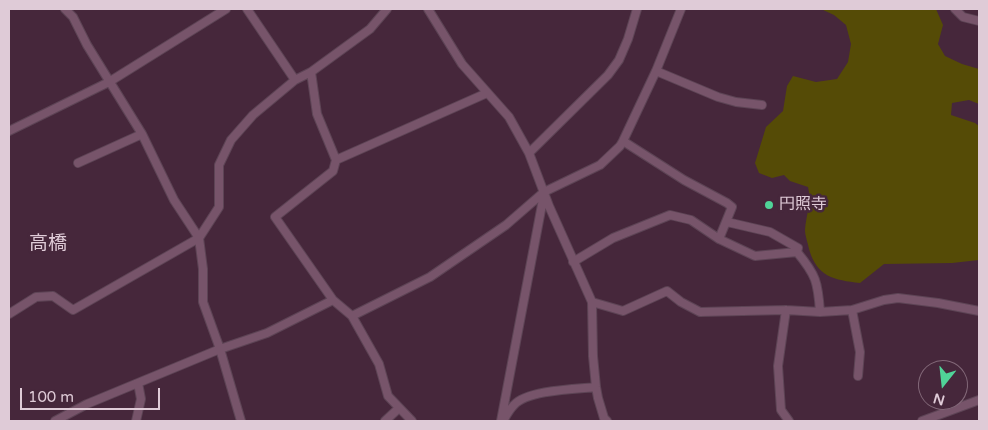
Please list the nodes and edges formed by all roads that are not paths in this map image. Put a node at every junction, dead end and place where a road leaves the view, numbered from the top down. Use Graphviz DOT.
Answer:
graph roads {
  1 [pos="66,9"];
  2 [pos="226,9"];
  3 [pos="247,9"];
  4 [pos="387,9"];
  5 [pos="428,9"];
  6 [pos="637,9"];
  7 [pos="681,9"];
  8 [pos="955,9"];
  9 [pos="979,21"];
  10 [pos="656,71"];
  11 [pos="311,72"];
  12 [pos="295,80"];
  13 [pos="109,82"];
  14 [pos="487,93"];
  15 [pos="762,105"];
  16 [pos="9,131"];
  17 [pos="142,134"];
  18 [pos="623,141"];
  19 [pos="529,153"];
  20 [pos="336,160"];
  21 [pos="78,163"];
  22 [pos="544,192"];
  23 [pos="727,222"];
  24 [pos="199,238"];
  25 [pos="719,240"];
  26 [pos="797,252"];
  27 [pos="573,262"];
  28 [pos="333,300"];
  29 [pos="592,302"];
  30 [pos="786,310"];
  31 [pos="852,310"];
  32 [pos="979,311"];
  33 [pos="820,312"];
  34 [pos="9,314"];
  35 [pos="352,316"];
  36 [pos="220,349"];
  37 [pos="858,376"];
  38 [pos="138,383"];
  39 [pos="596,387"];
  40 [pos="979,400"];
  41 [pos="399,408"];
  42 [pos="137,412"];
  43 [pos="56,421"];
  44 [pos="136,421"];
  45 [pos="144,421"];
  46 [pos="241,421"];
  47 [pos="385,421"];
  48 [pos="412,421"];
  49 [pos="502,421"];
  50 [pos="607,421"];
  51 [pos="790,421"];
  52 [pos="922,421"];
  1 -- 13 [label="street"];
  2 -- 13 [label="street"];
  3 -- 12 [label="street"];
  4 -- 11 [label="street"];
  5 -- 14 [label="street"];
  6 -- 19 [label="street"];
  7 -- 10 [label="street"];
  8 -- 9 [label="street"];
  10 -- 15 [label="street"];
  10 -- 18 [label="street"];
  11 -- 12 [label="street"];
  11 -- 20 [label="street"];
  12 -- 24 [label="street"];
  13 -- 16 [label="street"];
  13 -- 17 [label="street"];
  14 -- 19 [label="street"];
  14 -- 20 [label="street"];
  17 -- 21 [label="street"];
  17 -- 24 [label="street"];
  18 -- 22 [label="street"];
  18 -- 23 [label="street"];
  19 -- 22 [label="street"];
  20 -- 28 [label="street"];
  22 -- 27 [label="street"];
  22 -- 35 [label="street"];
  22 -- 49 [label="street"];
  23 -- 25 [label="street"];
  23 -- 26 [label="street"];
  24 -- 34 [label="street"];
  24 -- 36 [label="street"];
  25 -- 26 [label="street"];
  25 -- 27 [label="street"];
  26 -- 33 [label="street"];
  27 -- 29 [label="street"];
  28 -- 35 [label="street"];
  28 -- 36 [label="street"];
  29 -- 30 [label="street"];
  29 -- 39 [label="street"];
  30 -- 33 [label="street"];
  30 -- 51 [label="street"];
  31 -- 32 [label="street"];
  31 -- 33 [label="street"];
  31 -- 37 [label="street"];
  35 -- 41 [label="street"];
  36 -- 38 [label="street"];
  36 -- 46 [label="street"];
  38 -- 42 [label="street"];
  38 -- 43 [label="street"];
  39 -- 49 [label="street"];
  39 -- 50 [label="street"];
  40 -- 52 [label="street"];
  41 -- 47 [label="street"];
  41 -- 48 [label="street"];
  42 -- 44 [label="street"];
  42 -- 45 [label="street"];
}
